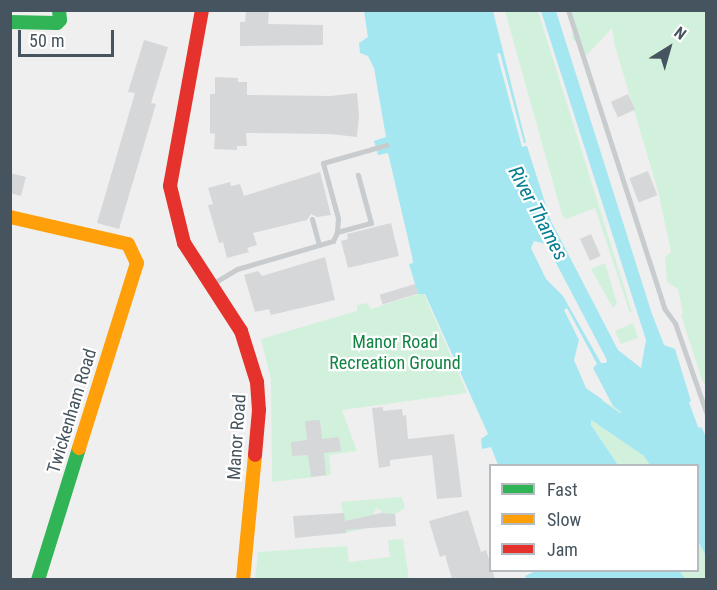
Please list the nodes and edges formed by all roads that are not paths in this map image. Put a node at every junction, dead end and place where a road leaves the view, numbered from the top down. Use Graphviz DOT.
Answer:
graph roads {
  1 [pos="59,10"];
  2 [pos="202,10"];
  3 [pos="568,10"];
  4 [pos="10,22"];
  5 [pos="386,145"];
  6 [pos="358,175"];
  7 [pos="10,217"];
  8 [pos="312,219"];
  9 [pos="337,232"];
  10 [pos="319,245"];
  11 [pos="211,284"];
  12 [pos="706,412"];
  13 [pos="38,579"];
  14 [pos="243,579"];
  1 -- 4 [label="main road"];
  2 -- 11 [label="main road, Manor Road"];
  3 -- 12 [label="lane"];
  5 -- 9 [label="lane"];
  6 -- 9 [label="lane"];
  7 -- 13 [label="main road, Twickenham Road"];
  8 -- 10 [label="lane"];
  9 -- 10 [label="lane"];
  10 -- 11 [label="lane"];
  11 -- 14 [label="main road, Manor Road"];
}
